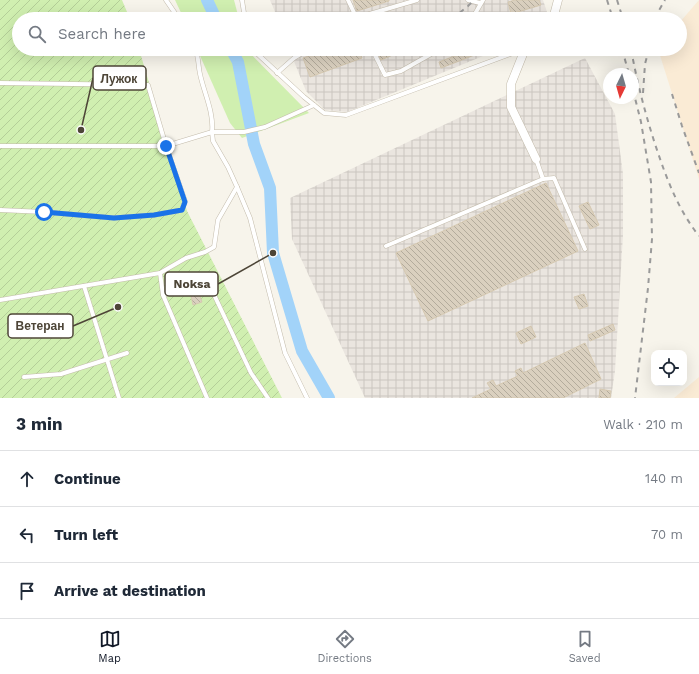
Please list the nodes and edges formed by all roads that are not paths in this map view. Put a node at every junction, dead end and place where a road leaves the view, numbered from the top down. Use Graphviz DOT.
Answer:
graph roads {
  1 [pos="166,0"];
  2 [pos="242,0"];
  3 [pos="348,0"];
  4 [pos="417,0"];
  5 [pos="468,0"];
  6 [pos="558,0"];
  7 [pos="482,2"];
  8 [pos="174,12"];
  9 [pos="244,12"];
  10 [pos="353,12"];
  11 [pos="378,12"];
  12 [pos="476,12"];
  13 [pos="555,12"];
  14 [pos="198,56"];
  15 [pos="259,56"];
  16 [pos="297,56"];
  17 [pos="376,56"];
  18 [pos="428,56"];
  19 [pos="505,56"];
  20 [pos="521,56"];
  21 [pos="277,73"];
  22 [pos="0,83"];
  23 [pos="314,105"];
  24 [pos="212,132"];
  25 [pos="0,146"];
  26 [pos="166,146"];
  27 [pos="536,159"];
  28 [pos="543,179"];
  29 [pos="237,187"];
  30 [pos="0,210"];
  31 [pos="386,246"];
  32 [pos="585,249"];
  33 [pos="160,273"];
  34 [pos="84,286"];
  35 [pos="163,295"];
  36 [pos="0,300"];
  37 [pos="128,353"];
  38 [pos="107,359"];
  39 [pos="24,377"];
  40 [pos="119,398"];
  41 [pos="207,398"];
  42 [pos="268,398"];
  43 [pos="307,398"];
  1 -- 8 [label="lane"];
  2 -- 9 [label="lane"];
  3 -- 10 [label="lane"];
  4 -- 11 [label="lane"];
  5 -- 7 [label="lane"];
  6 -- 13 [label="street"];
  7 -- 12 [label="lane"];
  14 -- 24 [label="lane"];
  15 -- 21 [label="lane"];
  16 -- 21 [label="lane"];
  17 -- 18 [label="lane"];
  19 -- 23 [label="lane"];
  20 -- 27 [label="street"];
  21 -- 23 [label="lane"];
  22 -- 26 [label="lane"];
  23 -- 24 [label="lane"];
  24 -- 26 [label="lane"];
  24 -- 29 [label="lane"];
  25 -- 26 [label="lane"];
  26 -- 30 [label="lane"];
  27 -- 28 [label="lane"];
  28 -- 31 [label="lane"];
  28 -- 32 [label="lane"];
  29 -- 33 [label="lane"];
  29 -- 43 [label="lane"];
  33 -- 34 [label="lane"];
  33 -- 35 [label="lane"];
  34 -- 36 [label="lane"];
  34 -- 38 [label="lane"];
  35 -- 41 [label="lane"];
  35 -- 42 [label="lane"];
  37 -- 38 [label="lane"];
  38 -- 39 [label="lane"];
  38 -- 40 [label="lane"];
}
